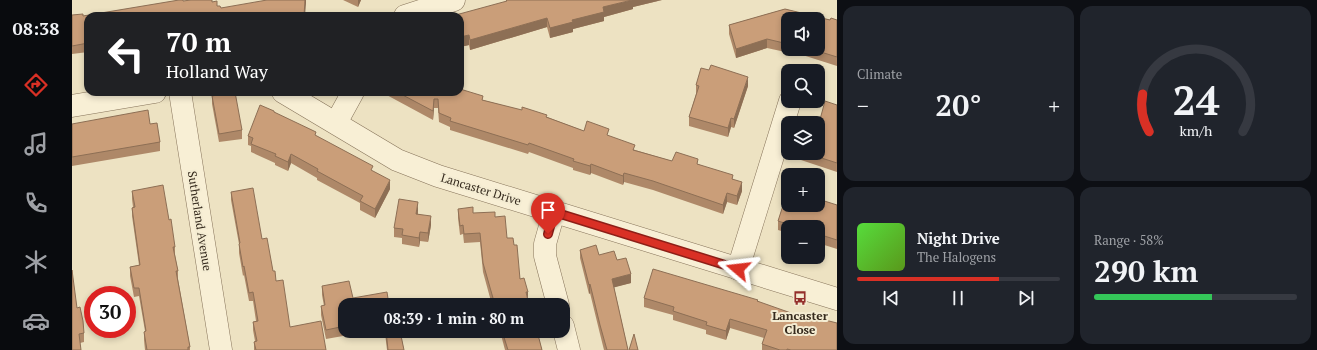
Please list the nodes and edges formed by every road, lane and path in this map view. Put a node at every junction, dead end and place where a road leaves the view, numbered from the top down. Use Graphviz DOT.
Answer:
graph roads {
  1 [pos="454,0"];
  2 [pos="417,12"];
  3 [pos="131,96"];
  4 [pos="181,96"];
  5 [pos="290,96"];
  6 [pos="351,96"];
  7 [pos="72,106"];
  8 [pos="788,108"];
  9 [pos="336,124"];
  10 [pos="554,212"];
  11 [pos="738,269"];
  12 [pos="556,298"];
  13 [pos="837,299"];
  14 [pos="566,338"];
  15 [pos="221,350"];
  16 [pos="570,350"];
  1 -- 2 [label="street"];
  3 -- 7 [label="street"];
  4 -- 15 [label="street, Sutherland Avenue"];
  5 -- 9 [label="street, Lancaster Drive"];
  6 -- 9 [label="street"];
  8 -- 11 [label="street"];
  9 -- 10 [label="street, Lancaster Drive"];
  10 -- 11 [label="street, Lancaster Drive"];
  10 -- 12 [label="street"];
  11 -- 13 [label="street, Lancaster Drive"];
  14 -- 16 [label="street"];
}
